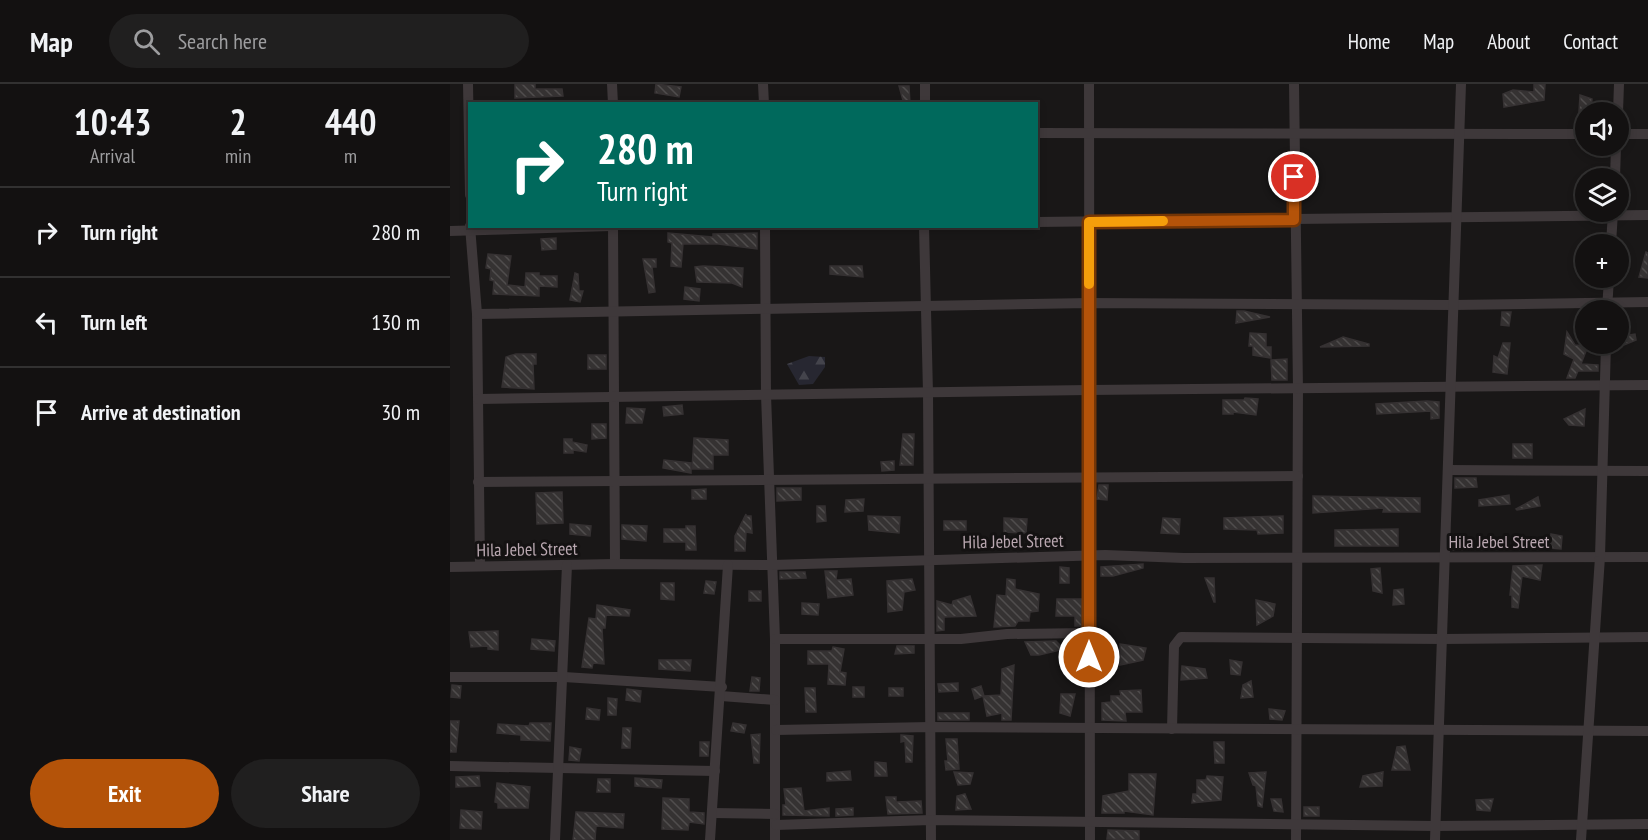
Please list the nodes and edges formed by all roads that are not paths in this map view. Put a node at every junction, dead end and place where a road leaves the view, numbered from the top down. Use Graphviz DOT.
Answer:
graph roads {
  1 [pos="468,84"];
  2 [pos="612,84"];
  3 [pos="764,84"];
  4 [pos="925,84"];
  5 [pos="1089,84"];
  6 [pos="1294,84"];
  7 [pos="1461,84"];
  8 [pos="1619,84"];
  9 [pos="468,102"];
  10 [pos="613,102"];
  11 [pos="764,102"];
  12 [pos="925,102"];
  13 [pos="1618,102"];
  14 [pos="1090,132"];
  15 [pos="1038,133"];
  16 [pos="1294,134"];
  17 [pos="1575,134"];
  18 [pos="1629,134"];
  19 [pos="1648,134"];
  20 [pos="1460,136"];
  21 [pos="1575,214"];
  22 [pos="1629,214"];
  23 [pos="1648,215"];
  24 [pos="1456,216"];
  25 [pos="1294,220"];
  26 [pos="1038,222"];
  27 [pos="1089,222"];
  28 [pos="517,228"];
  29 [pos="612,228"];
  30 [pos="765,228"];
  31 [pos="924,228"];
  32 [pos="470,229"];
  33 [pos="450,231"];
  34 [pos="1648,302"];
  35 [pos="1089,303"];
  36 [pos="1295,304"];
  37 [pos="1453,304"];
  38 [pos="1629,304"];
  39 [pos="924,306"];
  40 [pos="1575,306"];
  41 [pos="764,308"];
  42 [pos="613,311"];
  43 [pos="477,314"];
  44 [pos="1606,354"];
  45 [pos="1605,386"];
  46 [pos="1648,386"];
  47 [pos="1449,388"];
  48 [pos="1089,390"];
  49 [pos="1298,390"];
  50 [pos="928,393"];
  51 [pos="766,394"];
  52 [pos="614,396"];
  53 [pos="478,399"];
  54 [pos="1448,470"];
  55 [pos="1602,471"];
  56 [pos="1648,471"];
  57 [pos="1298,476"];
  58 [pos="1089,477"];
  59 [pos="928,478"];
  60 [pos="613,480"];
  61 [pos="769,480"];
  62 [pos="478,482"];
  63 [pos="1089,556"];
  64 [pos="1296,557"];
  65 [pos="1600,557"];
  66 [pos="1648,557"];
  67 [pos="1446,558"];
  68 [pos="928,560"];
  69 [pos="615,564"];
  70 [pos="567,565"];
  71 [pos="728,565"];
  72 [pos="772,565"];
  73 [pos="480,566"];
  74 [pos="450,567"];
  75 [pos="1089,633"];
  76 [pos="1595,637"];
  77 [pos="1648,637"];
  78 [pos="1296,638"];
  79 [pos="775,639"];
  80 [pos="929,639"];
  81 [pos="1443,639"];
  82 [pos="450,677"];
  83 [pos="564,677"];
  84 [pos="722,692"];
  85 [pos="775,700"];
  86 [pos="930,727"];
  87 [pos="1089,728"];
  88 [pos="1172,729"];
  89 [pos="776,730"];
  90 [pos="1296,730"];
  91 [pos="1648,730"];
  92 [pos="1440,731"];
  93 [pos="1588,731"];
  94 [pos="450,766"];
  95 [pos="560,768"];
  96 [pos="715,771"];
  97 [pos="713,813"];
  98 [pos="776,820"];
  99 [pos="931,820"];
  100 [pos="1090,822"];
  101 [pos="1296,824"];
  102 [pos="1582,824"];
  103 [pos="1648,824"];
  104 [pos="1435,826"];
  105 [pos="555,840"];
  106 [pos="711,840"];
  107 [pos="775,840"];
  108 [pos="931,840"];
  109 [pos="1090,840"];
  110 [pos="1296,840"];
  111 [pos="1435,840"];
  112 [pos="1581,840"];
  1 -- 9 [label="street"];
  2 -- 10 [label="street"];
  3 -- 11 [label="street"];
  4 -- 12 [label="street"];
  5 -- 14 [label="street"];
  6 -- 16 [label="street"];
  7 -- 20 [label="street"];
  8 -- 13 [label="street"];
  14 -- 15 [label="street"];
  14 -- 16 [label="street"];
  14 -- 27 [label="street"];
  16 -- 20 [label="street"];
  16 -- 25 [label="street"];
  17 -- 20 [label="street"];
  18 -- 19 [label="street"];
  20 -- 24 [label="street"];
  21 -- 24 [label="street"];
  22 -- 23 [label="street"];
  24 -- 25 [label="street"];
  24 -- 37 [label="street"];
  25 -- 27 [label="street"];
  25 -- 36 [label="street"];
  26 -- 27 [label="street"];
  27 -- 35 [label="street"];
  28 -- 32 [label="street"];
  29 -- 42 [label="street"];
  30 -- 41 [label="street"];
  31 -- 39 [label="street"];
  32 -- 33 [label="street"];
  32 -- 43 [label="street"];
  34 -- 38 [label="street"];
  35 -- 36 [label="street"];
  35 -- 39 [label="street"];
  35 -- 48 [label="street"];
  36 -- 37 [label="street"];
  36 -- 49 [label="street"];
  37 -- 40 [label="street"];
  37 -- 47 [label="street"];
  39 -- 41 [label="street"];
  39 -- 50 [label="street"];
  41 -- 42 [label="street"];
  41 -- 51 [label="street"];
  42 -- 43 [label="street"];
  42 -- 52 [label="street"];
  43 -- 53 [label="street"];
  44 -- 45 [label="street"];
  45 -- 46 [label="street"];
  45 -- 47 [label="street"];
  45 -- 55 [label="street"];
  47 -- 49 [label="street"];
  47 -- 54 [label="street"];
  48 -- 49 [label="street"];
  48 -- 50 [label="street"];
  48 -- 58 [label="street"];
  49 -- 57 [label="street"];
  50 -- 51 [label="street"];
  50 -- 59 [label="street"];
  51 -- 52 [label="street"];
  51 -- 61 [label="street"];
  52 -- 53 [label="street"];
  52 -- 60 [label="street"];
  53 -- 62 [label="street"];
  54 -- 55 [label="street"];
  54 -- 67 [label="street"];
  55 -- 56 [label="street"];
  55 -- 65 [label="street"];
  57 -- 58 [label="street"];
  57 -- 64 [label="street"];
  58 -- 59 [label="street"];
  58 -- 63 [label="street"];
  59 -- 61 [label="street"];
  59 -- 68 [label="street"];
  60 -- 61 [label="street"];
  60 -- 62 [label="street"];
  60 -- 69 [label="street"];
  61 -- 72 [label="street"];
  62 -- 73 [label="street"];
  63 -- 64 [label="street, Hila Jebel Street"];
  63 -- 68 [label="street, Hila Jebel Street"];
  63 -- 75 [label="street"];
  64 -- 67 [label="street, Hila Jebel Street"];
  64 -- 78 [label="street"];
  65 -- 66 [label="street, Hila Jebel Street"];
  65 -- 67 [label="street, Hila Jebel Street"];
  65 -- 76 [label="street"];
  67 -- 81 [label="street"];
  68 -- 72 [label="street, Hila Jebel Street"];
  68 -- 80 [label="street"];
  69 -- 70 [label="street, Hila Jebel Street"];
  69 -- 71 [label="street, Hila Jebel Street"];
  70 -- 73 [label="street, Hila Jebel Street"];
  70 -- 83 [label="street"];
  71 -- 72 [label="street, Hila Jebel Street"];
  71 -- 84 [label="street"];
  72 -- 79 [label="street"];
  73 -- 74 [label="street, Hila Jebel Street"];
  75 -- 80 [label="street"];
  75 -- 87 [label="street"];
  76 -- 77 [label="street"];
  76 -- 81 [label="street"];
  76 -- 93 [label="street"];
  78 -- 81 [label="street"];
  78 -- 88 [label="street"];
  78 -- 90 [label="street"];
  79 -- 80 [label="street"];
  79 -- 85 [label="street"];
  80 -- 86 [label="street"];
  81 -- 92 [label="street"];
  82 -- 83 [label="street"];
  83 -- 84 [label="street"];
  83 -- 95 [label="street"];
  84 -- 85 [label="street"];
  84 -- 96 [label="street"];
  85 -- 89 [label="street"];
  86 -- 87 [label="street"];
  86 -- 89 [label="street"];
  86 -- 99 [label="street"];
  87 -- 88 [label="street"];
  87 -- 100 [label="street"];
  88 -- 90 [label="street"];
  89 -- 98 [label="street"];
  90 -- 92 [label="street"];
  90 -- 101 [label="street"];
  91 -- 93 [label="street"];
  92 -- 93 [label="street"];
  92 -- 104 [label="street"];
  93 -- 102 [label="street"];
  94 -- 95 [label="street"];
  95 -- 96 [label="street"];
  95 -- 105 [label="street"];
  96 -- 97 [label="street"];
  97 -- 98 [label="street"];
  97 -- 106 [label="street"];
  98 -- 99 [label="street"];
  98 -- 107 [label="street"];
  99 -- 100 [label="street"];
  99 -- 108 [label="street"];
  100 -- 101 [label="street"];
  100 -- 109 [label="street"];
  101 -- 104 [label="street"];
  101 -- 110 [label="street"];
  102 -- 103 [label="street"];
  102 -- 104 [label="street"];
  102 -- 112 [label="street"];
  104 -- 111 [label="street"];
}
